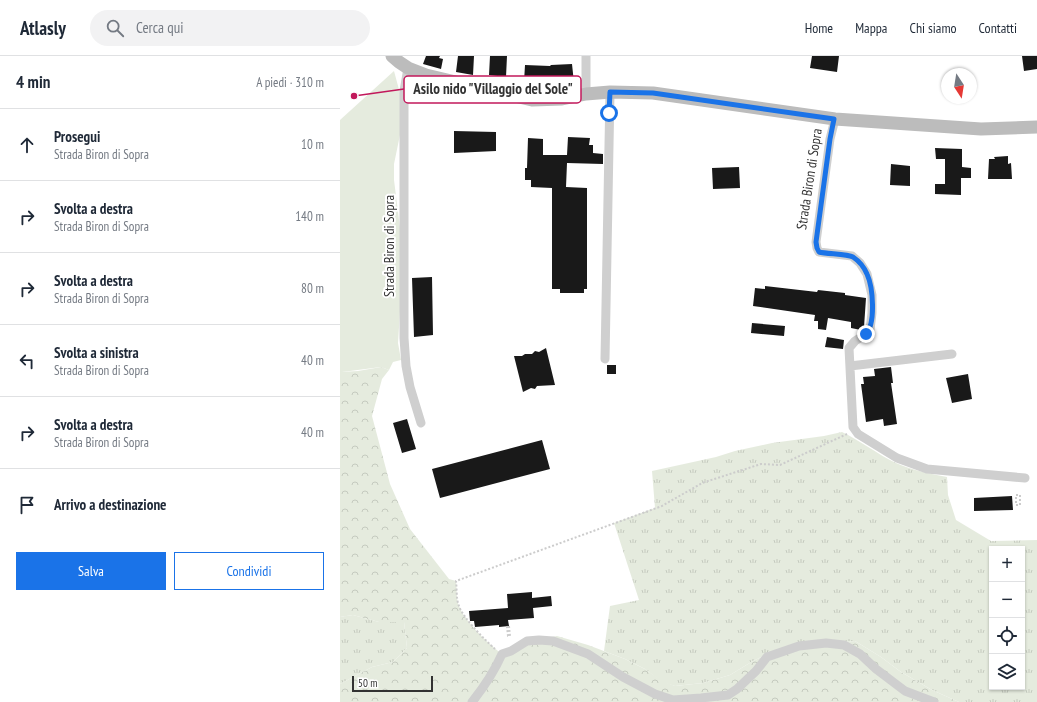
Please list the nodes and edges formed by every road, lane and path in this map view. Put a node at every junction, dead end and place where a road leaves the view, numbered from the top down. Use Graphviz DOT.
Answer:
graph roads {
  1 [pos="392,56"];
  2 [pos="586,56"];
  3 [pos="408,68"];
  4 [pos="610,92"];
  5 [pos="586,94"];
  6 [pos="834,119"];
  7 [pos="1037,127"];
  8 [pos="952,354"];
  9 [pos="606,358"];
  10 [pos="850,366"];
  11 [pos="421,423"];
  12 [pos="853,427"];
  13 [pos="1026,478"];
  14 [pos="1020,495"];
  15 [pos="502,654"];
  16 [pos="472,702"];
  17 [pos="934,702"];
  1 -- 3 [label="street, Strada Biron di Sopra"];
  2 -- 5 [label="street"];
  3 -- 5 [label="street, Strada Biron di Sopra"];
  3 -- 11 [label="street, Strada Biron di Sopra"];
  4 -- 5 [label="street, Strada Biron di Sopra"];
  4 -- 6 [label="street, Strada Biron di Sopra"];
  4 -- 9 [label="street"];
  6 -- 7 [label="street, Strada Biron di Sopra"];
  6 -- 10 [label="street, Strada Biron di Sopra"];
  8 -- 10 [label="street"];
  10 -- 12 [label="street, Strada Biron di Sopra"];
  12 -- 13 [label="street"];
  12 -- 15 [label="path"];
  14 -- 14 [label="path"];
  15 -- 16 [label="street"];
  15 -- 17 [label="street"];
}
